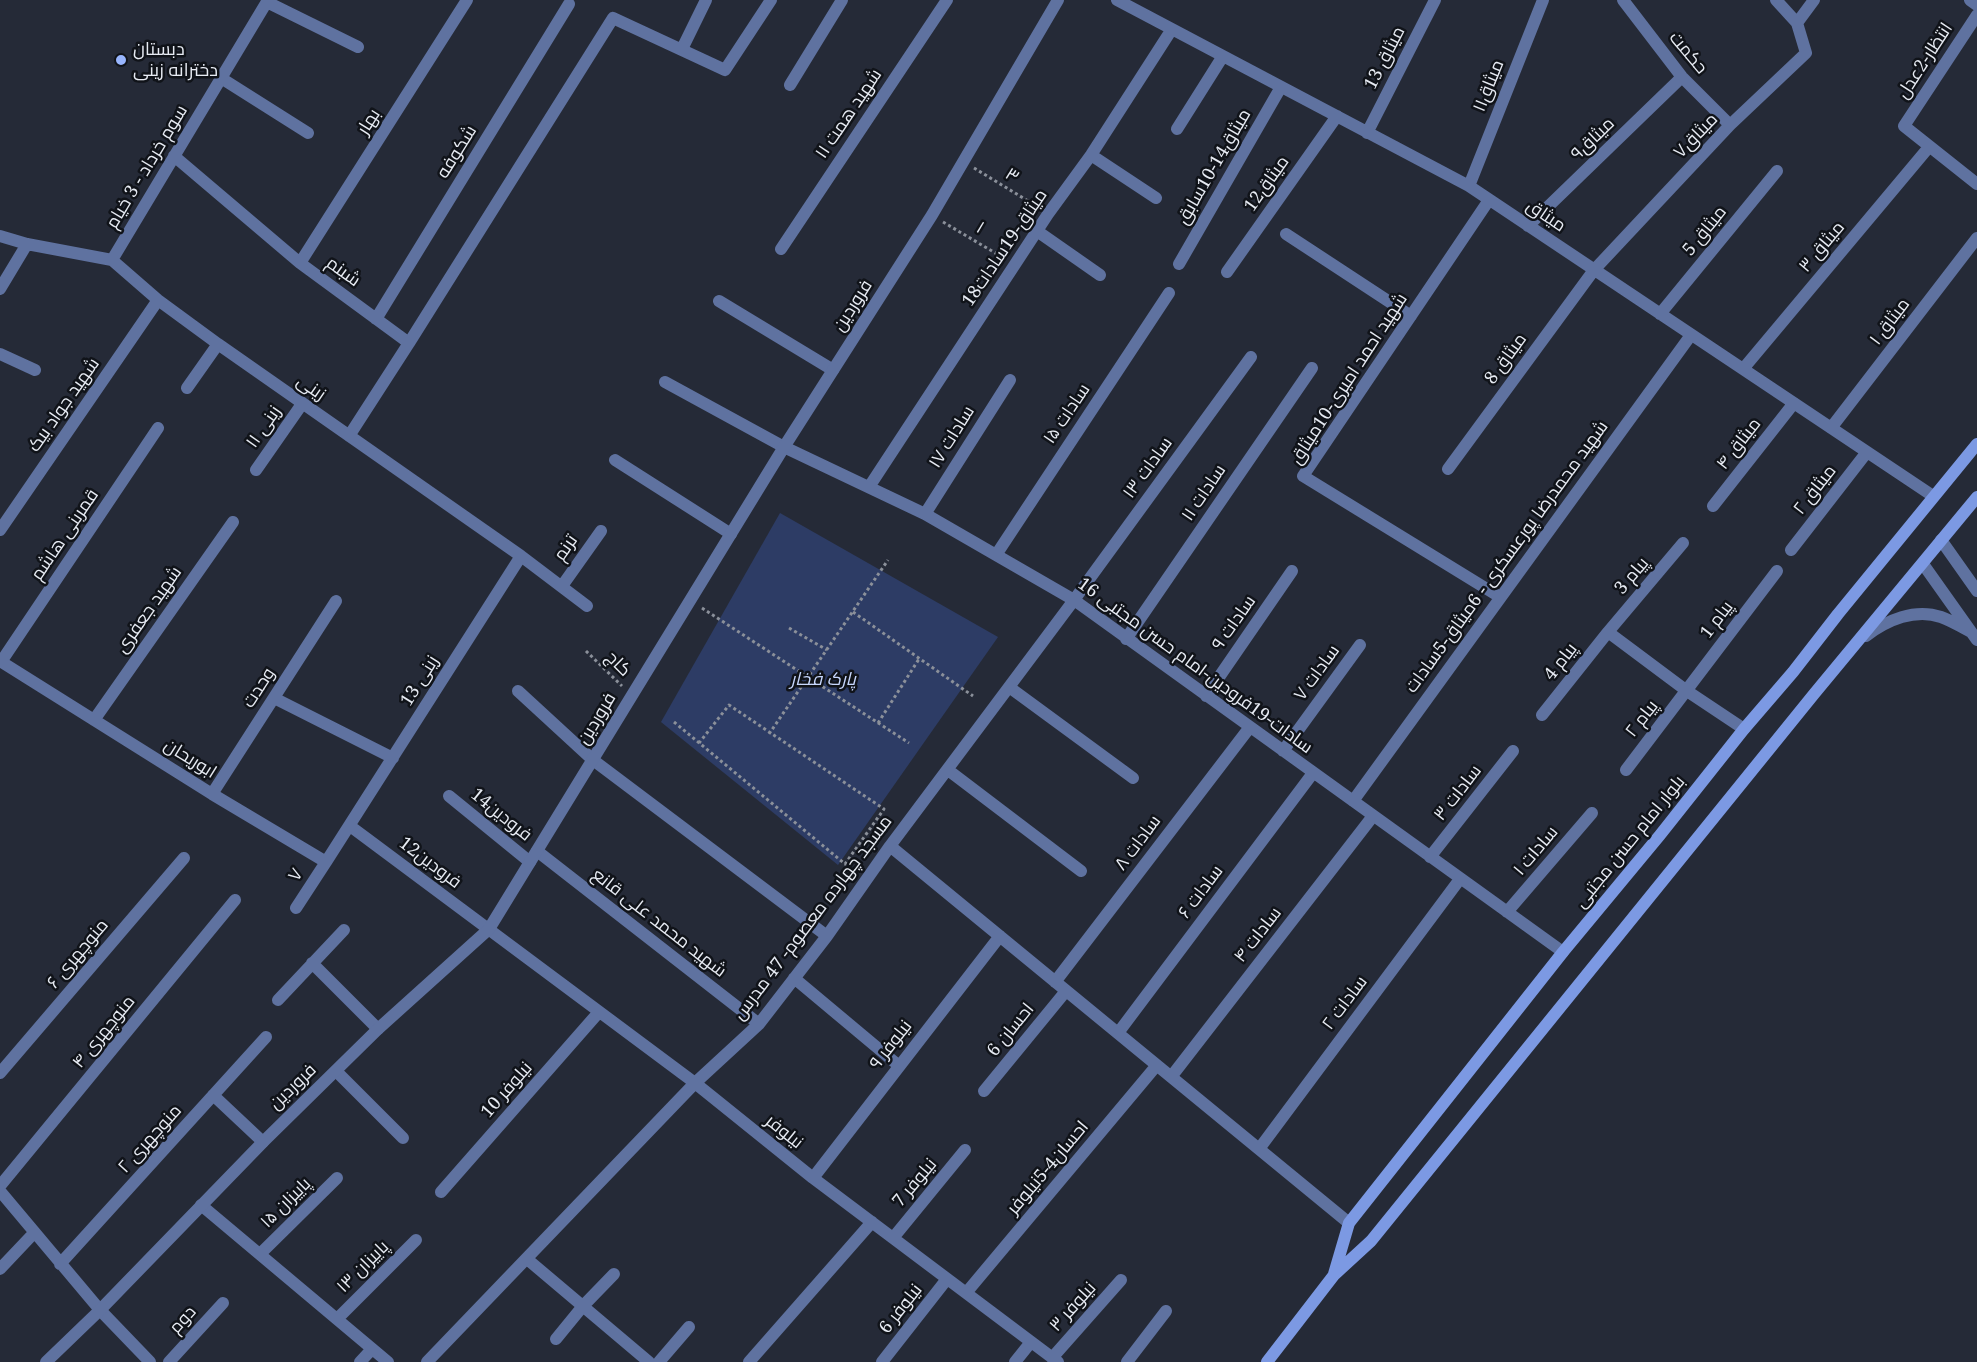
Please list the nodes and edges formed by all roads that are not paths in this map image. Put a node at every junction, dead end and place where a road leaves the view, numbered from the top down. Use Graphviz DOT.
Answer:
graph roads {
  1 [pos="467,0"];
  2 [pos="706,0"];
  3 [pos="771,0"];
  4 [pos="842,0"];
  5 [pos="946,0"];
  6 [pos="1117,0"];
  7 [pos="1435,0"];
  8 [pos="1543,0"];
  9 [pos="1623,0"];
  10 [pos="1776,0"];
  11 [pos="1814,0"];
  12 [pos="1970,0"];
  13 [pos="268,1"];
  14 [pos="1055,1"];
  15 [pos="569,4"];
  16 [pos="1977,5"];
  17 [pos="1977,15"];
  18 [pos="1797,23"];
  19 [pos="1172,29"];
  20 [pos="358,47"];
  21 [pos="681,49"];
  22 [pos="1223,56"];
  23 [pos="1682,77"];
  24 [pos="221,78"];
  25 [pos="790,86"];
  26 [pos="1281,87"];
  27 [pos="1337,117"];
  28 [pos="1730,125"];
  29 [pos="1177,129"];
  30 [pos="308,133"];
  31 [pos="1367,133"];
  32 [pos="1929,147"];
  33 [pos="1091,155"];
  34 [pos="174,156"];
  35 [pos="1777,171"];
  36 [pos="1977,184"];
  37 [pos="1469,186"];
  38 [pos="1156,198"];
  39 [pos="1489,200"];
  40 [pos="1528,226"];
  41 [pos="1037,231"];
  42 [pos="1286,234"];
  43 [pos="0,236"];
  44 [pos="1977,238"];
  45 [pos="27,244"];
  46 [pos="781,249"];
  47 [pos="112,260"];
  48 [pos="300,263"];
  49 [pos="1179,264"];
  50 [pos="1594,270"];
  51 [pos="1227,272"];
  52 [pos="1100,275"];
  53 [pos="0,289"];
  54 [pos="1169,292"];
  55 [pos="159,300"];
  56 [pos="719,301"];
  57 [pos="1660,314"];
  58 [pos="1411,316"];
  59 [pos="376,318"];
  60 [pos="1691,334"];
  61 [pos="409,343"];
  62 [pos="218,344"];
  63 [pos="0,354"];
  64 [pos="1251,357"];
  65 [pos="1312,368"];
  66 [pos="1743,369"];
  67 [pos="34,370"];
  68 [pos="833,370"];
  69 [pos="1010,380"];
  70 [pos="665,382"];
  71 [pos="187,388"];
  72 [pos="302,404"];
  73 [pos="1794,404"];
  74 [pos="158,428"];
  75 [pos="1832,428"];
  76 [pos="349,436"];
  77 [pos="1977,444"];
  78 [pos="783,447"];
  79 [pos="1867,452"];
  80 [pos="615,460"];
  81 [pos="1448,469"];
  82 [pos="256,470"];
  83 [pos="868,487"];
  84 [pos="1933,496"];
  85 [pos="1977,497"];
  86 [pos="1713,506"];
  87 [pos="925,514"];
  88 [pos="233,522"];
  89 [pos="0,530"];
  90 [pos="600,531"];
  91 [pos="731,534"];
  92 [pos="1941,540"];
  93 [pos="1683,543"];
  94 [pos="1791,550"];
  95 [pos="996,555"];
  96 [pos="521,556"];
  97 [pos="1923,564"];
  98 [pos="1777,571"];
  99 [pos="1292,572"];
  100 [pos="562,586"];
  101 [pos="1977,591"];
  102 [pos="1500,597"];
  103 [pos="1074,600"];
  104 [pos="336,601"];
  105 [pos="587,606"];
  106 [pos="1608,632"];
  107 [pos="1974,636"];
  108 [pos="1126,639"];
  109 [pos="1860,640"];
  110 [pos="1360,645"];
  111 [pos="1,661"];
  112 [pos="1009,687"];
  113 [pos="518,691"];
  114 [pos="1687,691"];
  115 [pos="1206,696"];
  116 [pos="274,698"];
  117 [pos="1542,715"];
  118 [pos="94,720"];
  119 [pos="1250,727"];
  120 [pos="1744,729"];
  121 [pos="1283,751"];
  122 [pos="1513,751"];
  123 [pos="393,758"];
  124 [pos="593,760"];
  125 [pos="948,770"];
  126 [pos="1626,770"];
  127 [pos="1313,773"];
  128 [pos="1133,778"];
  129 [pos="212,794"];
  130 [pos="449,796"];
  131 [pos="1353,801"];
  132 [pos="1592,813"];
  133 [pos="1373,816"];
  134 [pos="350,826"];
  135 [pos="890,846"];
  136 [pos="537,851"];
  137 [pos="1430,856"];
  138 [pos="184,858"];
  139 [pos="326,862"];
  140 [pos="530,862"];
  141 [pos="1081,872"];
  142 [pos="1461,879"];
  143 [pos="235,900"];
  144 [pos="296,908"];
  145 [pos="1507,912"];
  146 [pos="489,929"];
  147 [pos="344,930"];
  148 [pos="827,936"];
  149 [pos="1000,936"];
  150 [pos="1563,952"];
  151 [pos="312,963"];
  152 [pos="794,978"];
  153 [pos="1055,982"];
  154 [pos="1066,991"];
  155 [pos="278,1000"];
  156 [pos="599,1012"];
  157 [pos="759,1024"];
  158 [pos="378,1029"];
  159 [pos="1118,1033"];
  160 [pos="266,1038"];
  161 [pos="898,1065"];
  162 [pos="1157,1065"];
  163 [pos="336,1071"];
  164 [pos="0,1073"];
  165 [pos="1171,1077"];
  166 [pos="695,1083"];
  167 [pos="984,1091"];
  168 [pos="213,1095"];
  169 [pos="403,1138"];
  170 [pos="263,1142"];
  171 [pos="1259,1149"];
  172 [pos="965,1150"];
  173 [pos="337,1178"];
  174 [pos="813,1178"];
  175 [pos="0,1186"];
  176 [pos="0,1191"];
  177 [pos="441,1192"];
  178 [pos="201,1205"];
  179 [pos="872,1222"];
  180 [pos="1349,1223"];
  181 [pos="34,1233"];
  182 [pos="893,1238"];
  183 [pos="416,1240"];
  184 [pos="260,1254"];
  185 [pos="527,1259"];
  186 [pos="60,1264"];
  187 [pos="0,1269"];
  188 [pos="614,1274"];
  189 [pos="1334,1275"];
  190 [pos="947,1279"];
  191 [pos="1121,1280"];
  192 [pos="966,1293"];
  193 [pos="223,1303"];
  194 [pos="583,1306"];
  195 [pos="100,1310"];
  196 [pos="1166,1311"];
  197 [pos="337,1319"];
  198 [pos="689,1327"];
  199 [pos="556,1339"];
  200 [pos="1030,1342"];
  201 [pos="372,1348"];
  202 [pos="1055,1360"];
  203 [pos="46,1362"];
  204 [pos="150,1362"];
  205 [pos="169,1362"];
  206 [pos="360,1362"];
  207 [pos="388,1362"];
  208 [pos="427,1362"];
  209 [pos="650,1362"];
  210 [pos="749,1362"];
  211 [pos="882,1362"];
  212 [pos="1015,1362"];
  213 [pos="1127,1362"];
  214 [pos="1267,1362"];
  1 -- 48 [label="street, بهار"];
  2 -- 21 [label="street"];
  3 -- 21 [label="street"];
  4 -- 25 [label="street"];
  5 -- 46 [label="street, شهید همت ۱۱"];
  6 -- 19 [label="street, میثاق"];
  7 -- 31 [label="street, میثاق 13"];
  8 -- 37 [label="street, میثاق۱۱"];
  9 -- 23 [label="street, حکمت"];
  10 -- 18 [label="street"];
  11 -- 18 [label="street"];
  12 -- 16 [label="street"];
  13 -- 20 [label="street"];
  13 -- 24 [label="street, سوم خرداد - 3 خیام"];
  14 -- 68 [label="street, فروردین"];
  15 -- 59 [label="street, شکوفه"];
  17 -- 32 [label="street, انتظار-2عدل"];
  18 -- 28 [label="street, میثاق۷"];
  19 -- 22 [label="street, میثاق"];
  19 -- 33 [label="street, 18میثاق-19سادات"];
  21 -- 61 [label="street"];
  22 -- 26 [label="street, میثاق"];
  22 -- 29 [label="street"];
  23 -- 28 [label="street, حکمت"];
  23 -- 40 [label="street, میثاق۹"];
  24 -- 30 [label="street"];
  24 -- 34 [label="street, سوم خرداد - 3 خیام"];
  26 -- 27 [label="street, میثاق"];
  26 -- 49 [label="street, میثاق14-10سابق"];
  27 -- 31 [label="street, میثاق"];
  27 -- 51 [label="street, 12میثاق"];
  28 -- 50 [label="street, میثاق۷"];
  31 -- 37 [label="street, میثاق"];
  32 -- 36 [label="street"];
  32 -- 66 [label="street, میثاق ۳"];
  33 -- 38 [label="street"];
  33 -- 41 [label="street, 18میثاق-19سادات"];
  34 -- 47 [label="street, سوم خرداد - 3 خیام"];
  34 -- 48 [label="street, شبنم"];
  35 -- 57 [label="street, میثاق 5"];
  37 -- 39 [label="street, میثاق"];
  39 -- 40 [label="street, میثاق"];
  39 -- 58 [label="street, شهید احمد امیری-10میثاق"];
  40 -- 50 [label="street, میثاق"];
  41 -- 52 [label="street"];
  41 -- 83 [label="street, 18میثاق-19سادات"];
  42 -- 58 [label="street"];
  43 -- 45 [label="street, زینی"];
  44 -- 75 [label="street, میثاق ۱"];
  45 -- 47 [label="street, زینی"];
  45 -- 53 [label="street"];
  47 -- 55 [label="street, زینی"];
  48 -- 59 [label="street, شبنم"];
  50 -- 57 [label="street, میثاق"];
  50 -- 81 [label="street, میثاق 8"];
  54 -- 95 [label="street, سادات ۱۵"];
  55 -- 62 [label="street, زینی"];
  55 -- 89 [label="street, شهید جواد بیک"];
  56 -- 68 [label="street"];
  57 -- 60 [label="street, میثاق"];
  58 -- 102 [label="street, شهید احمد امیری-10میثاق"];
  59 -- 61 [label="street, شبنم"];
  60 -- 66 [label="street, میثاق"];
  60 -- 102 [label="street, شهید محمدرضا پورعسکری - 6میثاق-5سادات"];
  61 -- 76 [label="street"];
  62 -- 71 [label="street"];
  62 -- 72 [label="street, زینی"];
  63 -- 67 [label="street"];
  64 -- 103 [label="street, سادات ۱۳"];
  65 -- 108 [label="street, سادات ۱۱"];
  66 -- 73 [label="street, میثاق"];
  68 -- 78 [label="street, فروردین"];
  69 -- 87 [label="street, سادات ۱۷"];
  70 -- 78 [label="street, سادات-19فرودین-امام حسن مجتبی 16"];
  72 -- 76 [label="street, زینی"];
  72 -- 82 [label="street, زینی ۱۱"];
  73 -- 75 [label="street, میثاق"];
  73 -- 86 [label="street, میثاق ۴"];
  74 -- 111 [label="street, قمربنی هاشم"];
  75 -- 79 [label="street, میثاق"];
  76 -- 96 [label="street, زینی"];
  77 -- 84 [label="main road, بلوار امام حسن مجتبی"];
  78 -- 83 [label="street, سادات-19فرودین-امام حسن مجتبی 16"];
  78 -- 91 [label="street, فروردین"];
  79 -- 84 [label="street, میثاق"];
  79 -- 94 [label="street, میثاق ۲"];
  80 -- 91 [label="street"];
  83 -- 87 [label="street, سادات-19فرودین-امام حسن مجتبی 16"];
  84 -- 120 [label="main road, بلوار امام حسن مجتبی"];
  85 -- 92 [label="main road, بلوار امام حسن مجتبی"];
  87 -- 95 [label="street, سادات-19فرودین-امام حسن مجتبی 16"];
  88 -- 118 [label="street, شهید جعفری"];
  90 -- 100 [label="street, ترنم"];
  91 -- 124 [label="street, فروردین"];
  92 -- 97 [label="main road, بلوار امام حسن مجتبی"];
  92 -- 101 [label="street"];
  93 -- 106 [label="street, پیام 3"];
  95 -- 103 [label="street, سادات-19فرودین-امام حسن مجتبی 16"];
  96 -- 100 [label="street, زینی"];
  96 -- 123 [label="street, زینی 13"];
  97 -- 107 [label="street"];
  97 -- 109 [label="main road, بلوار امام حسن مجتبی"];
  98 -- 114 [label="street, پیام 1"];
  99 -- 115 [label="street, سادات ۹"];
  100 -- 105 [label="street, زینی"];
  102 -- 131 [label="street, شهید محمدرضا پورعسکری - 6میثاق-5سادات"];
  103 -- 108 [label="street, سادات-19فرودین-امام حسن مجتبی 16"];
  103 -- 112 [label="street, مسجد چهارده معصوم- 47 مدرس"];
  104 -- 116 [label="street, وحدت"];
  106 -- 114 [label="street"];
  106 -- 117 [label="street, پیام 4"];
  107 -- 109 [label="street"];
  108 -- 115 [label="street, سادات-19فرودین-امام حسن مجتبی 16"];
  109 -- 189 [label="main road, بلوار امام حسن مجتبی"];
  110 -- 121 [label="street, سادات ۷"];
  111 -- 118 [label="street, ابوریحان"];
  112 -- 125 [label="street, مسجد چهارده معصوم- 47 مدرس"];
  112 -- 128 [label="street"];
  113 -- 124 [label="street"];
  114 -- 120 [label="street"];
  114 -- 126 [label="street, پیام ۲"];
  115 -- 119 [label="street, سادات-19فرودین-امام حسن مجتبی 16"];
  116 -- 123 [label="street"];
  116 -- 129 [label="street, وحدت"];
  118 -- 129 [label="street, ابوریحان"];
  119 -- 121 [label="street, سادات-19فرودین-امام حسن مجتبی 16"];
  119 -- 153 [label="street, سادات ۸"];
  120 -- 150 [label="main road, بلوار امام حسن مجتبی"];
  121 -- 127 [label="street, سادات-19فرودین-امام حسن مجتبی 16"];
  122 -- 137 [label="street, سادات ۳"];
  123 -- 134 [label="street, زینی 13"];
  124 -- 136 [label="street, فروردین"];
  124 -- 148 [label="street"];
  125 -- 135 [label="street, مسجد چهارده معصوم- 47 مدرس"];
  125 -- 141 [label="street"];
  127 -- 131 [label="street, سادات-19فرودین-امام حسن مجتبی 16"];
  127 -- 159 [label="street, سادات ۶"];
  129 -- 139 [label="street, ابوریحان"];
  130 -- 140 [label="street, 14فرودین"];
  131 -- 133 [label="street, سادات-19فرودین-امام حسن مجتبی 16"];
  132 -- 145 [label="street, سادات ‍‍۱"];
  133 -- 137 [label="street, سادات-19فرودین-امام حسن مجتبی 16"];
  133 -- 165 [label="street, سادات ۴"];
  134 -- 139 [label="street"];
  134 -- 146 [label="street, 12فرودین"];
  135 -- 148 [label="street, مسجد چهارده معصوم- 47 مدرس"];
  135 -- 149 [label="street"];
  136 -- 140 [label="street, فروردین"];
  136 -- 157 [label="street, شهید محمد علی قانع"];
  137 -- 142 [label="street, سادات-19فرودین-امام حسن مجتبی 16"];
  138 -- 164 [label="street, منوچهری ۶"];
  139 -- 144 [label="street, ۷"];
  140 -- 146 [label="street, فروردین"];
  142 -- 145 [label="street, سادات-19فرودین-امام حسن مجتبی 16"];
  142 -- 171 [label="street, سادات ۲"];
  143 -- 175 [label="street, منوچهری ۴"];
  145 -- 150 [label="street, سادات-19فرودین-امام حسن مجتبی 16"];
  146 -- 156 [label="street, نیلوفر"];
  146 -- 158 [label="street, فروردین"];
  147 -- 151 [label="street"];
  148 -- 152 [label="street, مسجد چهارده معصوم- 47 مدرس"];
  149 -- 153 [label="street"];
  149 -- 161 [label="street, نیلوفر ۹"];
  150 -- 180 [label="main road, بلوار امام حسن مجتبی"];
  151 -- 155 [label="street"];
  151 -- 158 [label="street"];
  152 -- 157 [label="street, مسجد چهارده معصوم- 47 مدرس"];
  152 -- 161 [label="street"];
  153 -- 154 [label="street"];
  154 -- 159 [label="street"];
  154 -- 167 [label="street, احسان 6"];
  156 -- 166 [label="street, نیلوفر"];
  156 -- 177 [label="street, نیلوفر 10"];
  157 -- 166 [label="street, مسجد چهارده معصوم- 47 مدرس"];
  158 -- 163 [label="street, فروردین"];
  159 -- 162 [label="street"];
  160 -- 168 [label="street, منوچهری ۲"];
  161 -- 174 [label="street, نیلوفر ۹"];
  162 -- 165 [label="street"];
  162 -- 192 [label="street, احسان4-5نیلوفر"];
  163 -- 169 [label="street"];
  163 -- 170 [label="street, فروردین"];
  165 -- 171 [label="street"];
  166 -- 174 [label="street, نیلوفر"];
  166 -- 185 [label="street, مسجد چهارده معصوم- 47 مدرس"];
  168 -- 170 [label="street"];
  168 -- 186 [label="street, منوچهری ۲"];
  170 -- 178 [label="street, فروردین"];
  171 -- 180 [label="street"];
  172 -- 182 [label="street, نیلوفر 7"];
  173 -- 184 [label="street, پاییزان ۱۵"];
  174 -- 179 [label="street, نیلوفر"];
  176 -- 181 [label="street"];
  178 -- 184 [label="street"];
  178 -- 195 [label="street, فروردین"];
  179 -- 182 [label="street, نیلوفر"];
  179 -- 210 [label="street"];
  180 -- 189 [label="main road, بلوار امام حسن مجتبی"];
  181 -- 186 [label="street"];
  181 -- 187 [label="street"];
  182 -- 190 [label="street, نیلوفر"];
  183 -- 197 [label="street, پاییزان ۱۳"];
  184 -- 197 [label="street"];
  185 -- 194 [label="street"];
  185 -- 208 [label="street, مسجد چهارده معصوم- 47 مدرس"];
  186 -- 195 [label="street"];
  188 -- 194 [label="street"];
  189 -- 214 [label="main road, بلوار امام حسن مجتبی"];
  190 -- 192 [label="street, نیلوفر"];
  190 -- 211 [label="street, نیلوفر 6"];
  191 -- 202 [label="street, نیلوفر ۳"];
  192 -- 200 [label="street, نیلوفر"];
  193 -- 205 [label="street, دوم"];
  194 -- 199 [label="street"];
  194 -- 209 [label="street"];
  195 -- 203 [label="street, فروردین"];
  195 -- 204 [label="street"];
  196 -- 213 [label="street"];
  197 -- 201 [label="street"];
  198 -- 209 [label="street"];
  200 -- 202 [label="street, نیلوفر"];
  200 -- 212 [label="street"];
  201 -- 206 [label="street"];
  201 -- 207 [label="street"];
}
